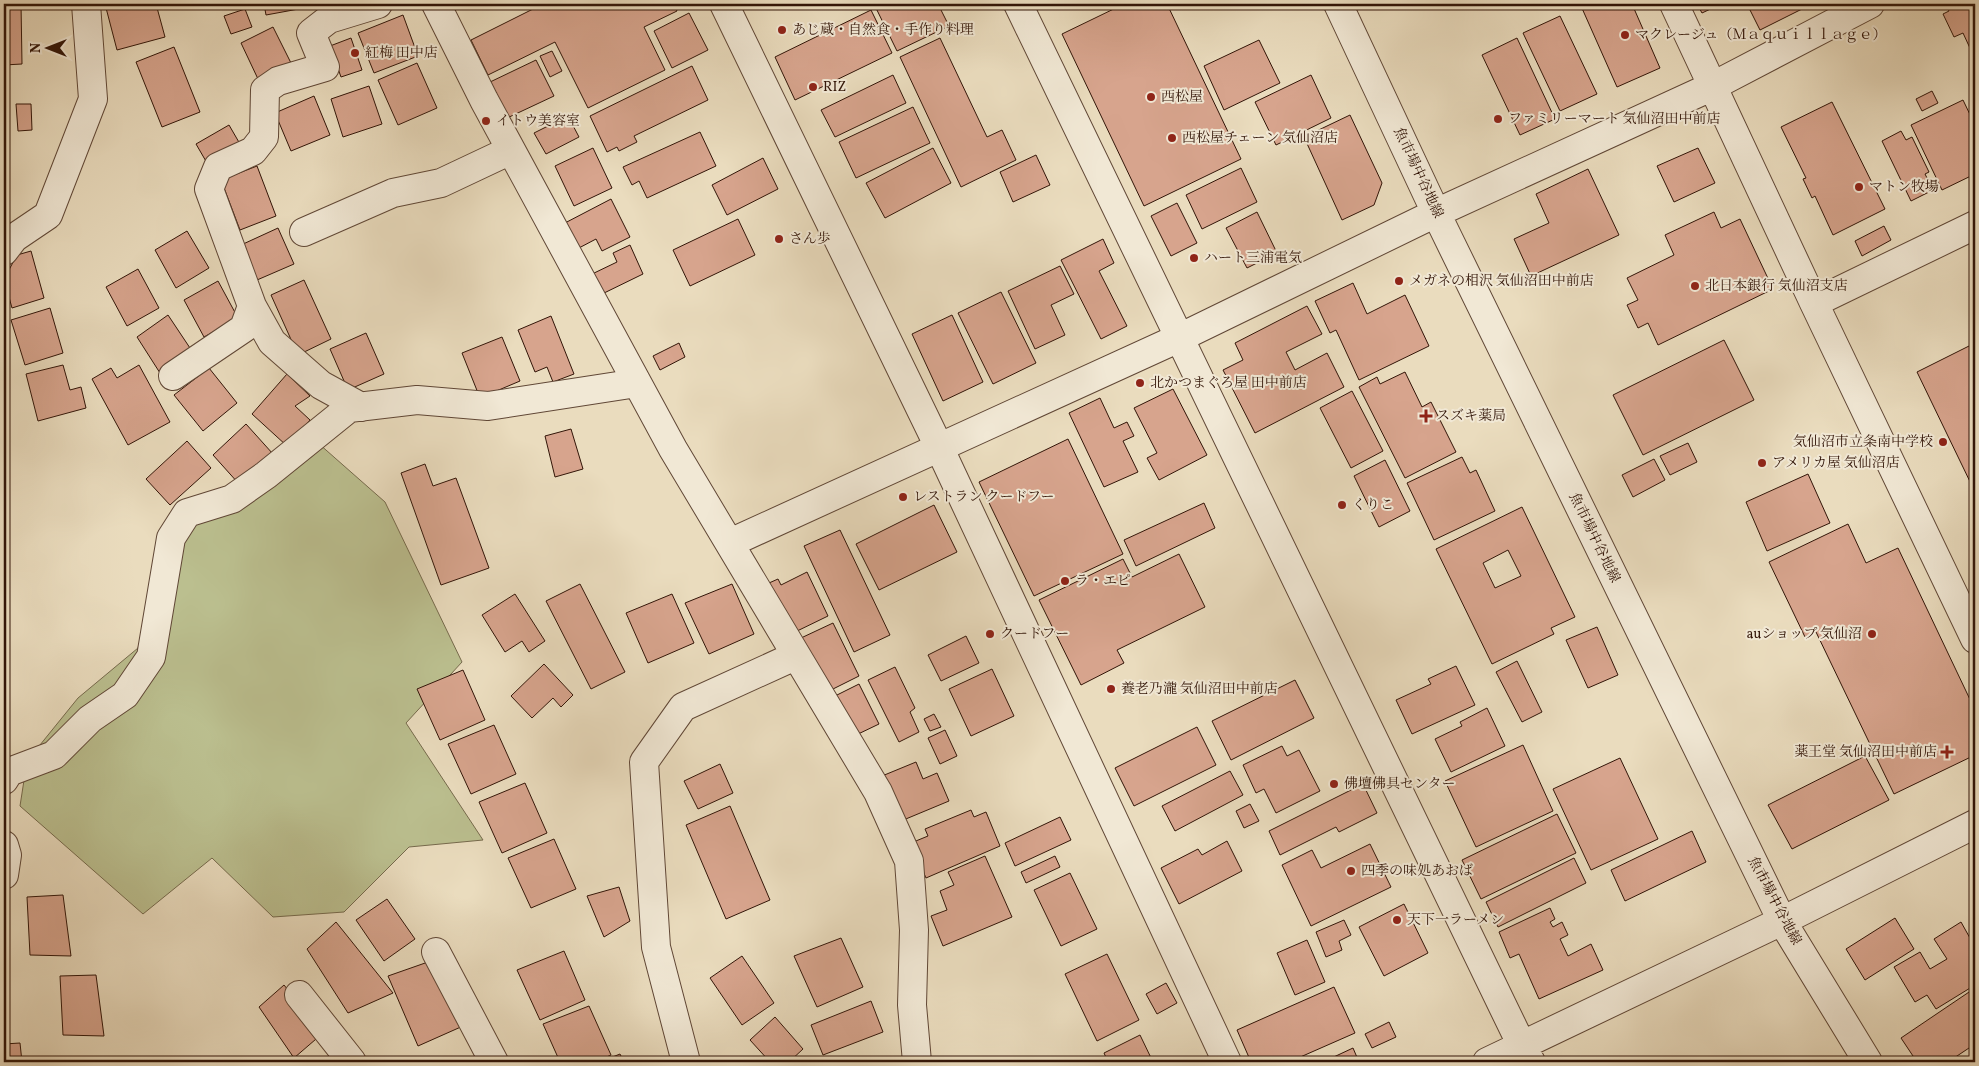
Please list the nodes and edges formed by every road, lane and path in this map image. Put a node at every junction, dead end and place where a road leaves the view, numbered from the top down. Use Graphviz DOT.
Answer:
graph roads {
  1 [pos="86,4"];
  2 [pos="378,4"];
  3 [pos="436,4"];
  4 [pos="724,4"];
  5 [pos="1018,4"];
  6 [pos="1338,4"];
  7 [pos="1674,4"];
  8 [pos="1870,4"];
  9 [pos="1713,86"];
  10 [pos="511,150"];
  11 [pos="1436,213"];
  12 [pos="1975,225"];
  13 [pos="304,232"];
  14 [pos="4,251"];
  15 [pos="1814,304"];
  16 [pos="252,306"];
  17 [pos="1179,338"];
  18 [pos="173,376"];
  19 [pos="637,383"];
  20 [pos="361,407"];
  21 [pos="938,447"];
  22 [pos="730,543"];
  23 [pos="1975,639"];
  24 [pos="795,656"];
  25 [pos="4,780"];
  26 [pos="1975,824"];
  27 [pos="4,845"];
  28 [pos="4,875"];
  29 [pos="1782,921"];
  30 [pos="436,952"];
  31 [pos="299,995"];
  32 [pos="1526,1054"];
  33 [pos="352,1062"];
  34 [pos="494,1062"];
  35 [pos="686,1062"];
  36 [pos="917,1062"];
  37 [pos="1227,1062"];
  38 [pos="1487,1062"];
  39 [pos="1868,1062"];
  1 -- 14 [label="street"];
  2 -- 16 [label="street"];
  3 -- 10 [label="street"];
  4 -- 21 [label="street"];
  5 -- 17 [label="street"];
  6 -- 11 [label="street, 魚市場中谷地線"];
  7 -- 9 [label="street"];
  8 -- 9 [label="street"];
  9 -- 11 [label="street"];
  9 -- 15 [label="street"];
  10 -- 13 [label="street"];
  10 -- 19 [label="street"];
  11 -- 17 [label="street"];
  11 -- 29 [label="street, 魚市場中谷地線"];
  12 -- 15 [label="street"];
  15 -- 23 [label="street"];
  16 -- 18 [label="street"];
  16 -- 20 [label="street"];
  17 -- 21 [label="street"];
  17 -- 32 [label="street"];
  19 -- 20 [label="street"];
  19 -- 22 [label="street"];
  20 -- 25 [label="street"];
  21 -- 22 [label="street"];
  21 -- 37 [label="street"];
  22 -- 24 [label="street"];
  24 -- 35 [label="street"];
  24 -- 36 [label="street"];
  26 -- 29 [label="street"];
  27 -- 28 [label="street"];
  29 -- 32 [label="street"];
  29 -- 39 [label="street, 魚市場中谷地線"];
  30 -- 34 [label="street"];
  31 -- 33 [label="street"];
  32 -- 38 [label="street"];
}
